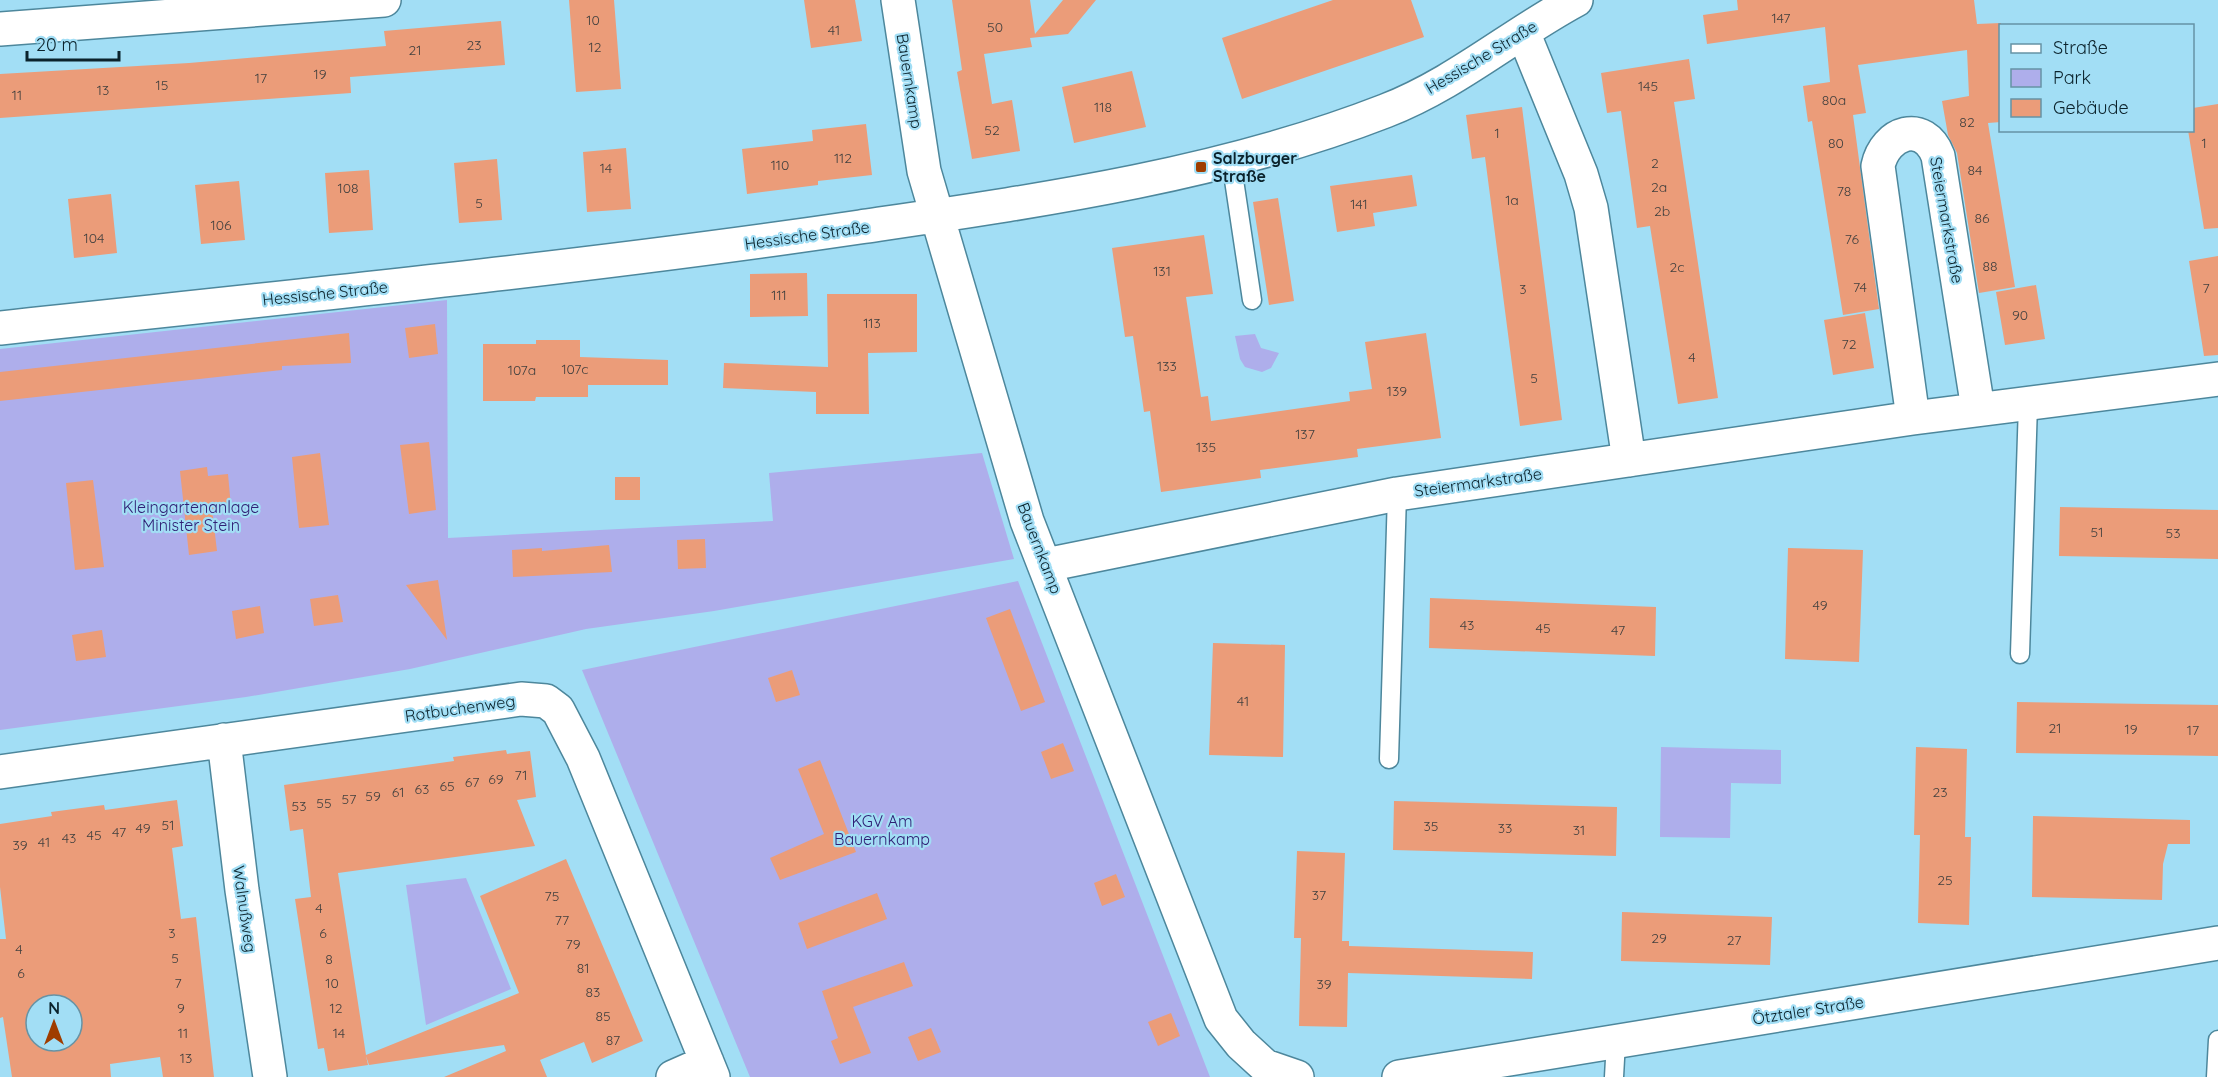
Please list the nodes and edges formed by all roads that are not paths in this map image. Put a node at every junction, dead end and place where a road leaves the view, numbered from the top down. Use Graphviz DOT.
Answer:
graph roads {
  1 [pos="384,0"];
  2 [pos="898,0"];
  3 [pos="1576,0"];
  4 [pos="0,29"];
  5 [pos="1523,32"];
  6 [pos="1231,159"];
  7 [pos="938,215"];
  8 [pos="1252,300"];
  9 [pos="0,328"];
  10 [pos="2218,379"];
  11 [pos="2028,404"];
  12 [pos="1978,409"];
  13 [pos="1914,418"];
  14 [pos="1629,460"];
  15 [pos="1396,494"];
  16 [pos="1046,565"];
  17 [pos="2020,654"];
  18 [pos="224,740"];
  19 [pos="1389,759"];
  20 [pos="0,772"];
  21 [pos="2218,946"];
  22 [pos="2218,1040"];
  23 [pos="1616,1041"];
  24 [pos="710,1070"];
  25 [pos="270,1077"];
  26 [pos="673,1077"];
  27 [pos="1297,1077"];
  28 [pos="1399,1077"];
  29 [pos="1614,1077"];
  30 [pos="2216,1077"];
  1 -- 4 [label="street"];
  2 -- 7 [label="street, Bauernkamp"];
  3 -- 5 [label="street, Hessische Straße"];
  5 -- 6 [label="street, Hessische Straße"];
  5 -- 14 [label="street"];
  6 -- 7 [label="street, Hessische Straße"];
  6 -- 8 [label="lane"];
  7 -- 9 [label="street, Hessische Straße"];
  7 -- 16 [label="street, Bauernkamp"];
  10 -- 11 [label="street, Steiermarkstraße"];
  11 -- 12 [label="street, Steiermarkstraße"];
  11 -- 17 [label="lane"];
  12 -- 13 [label="street, Steiermarkstraße"];
  12 -- 13 [label="street, Steiermarkstraße"];
  13 -- 14 [label="street, Steiermarkstraße"];
  14 -- 15 [label="street, Steiermarkstraße"];
  15 -- 16 [label="street, Steiermarkstraße"];
  15 -- 19 [label="lane"];
  16 -- 27 [label="street, Bauernkamp"];
  18 -- 20 [label="street, Rotbuchenweg"];
  18 -- 24 [label="street, Rotbuchenweg"];
  18 -- 25 [label="street, Walnußweg"];
  21 -- 23 [label="street, Ötztaler Straße"];
  22 -- 30 [label="lane"];
  23 -- 28 [label="street, Ötztaler Straße"];
  23 -- 29 [label="lane"];
  24 -- 26 [label="street"];
}
